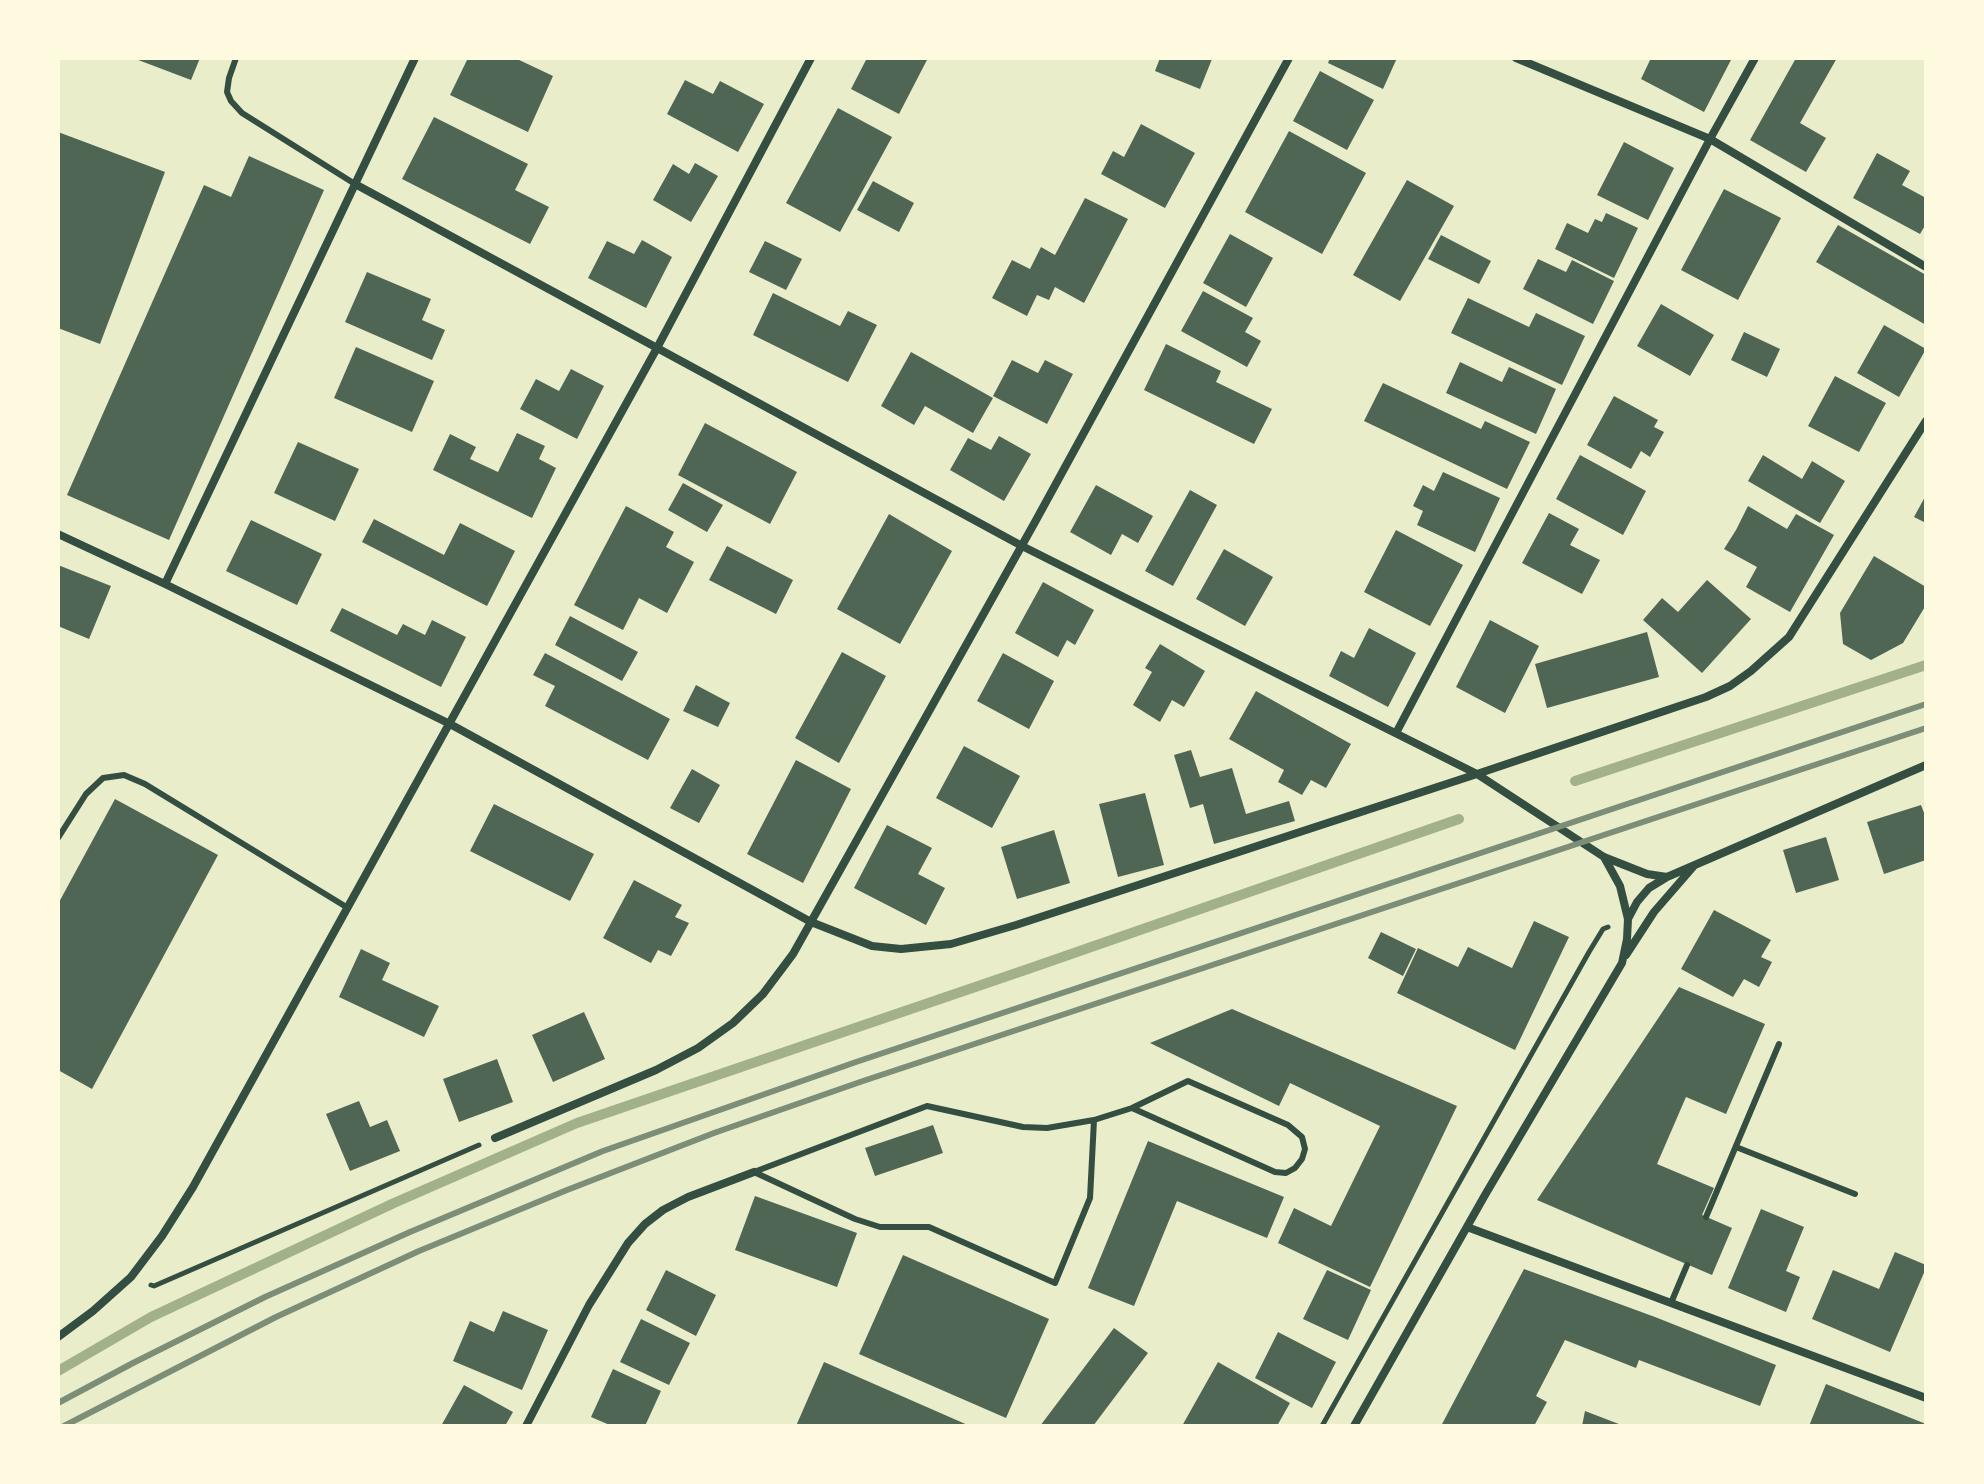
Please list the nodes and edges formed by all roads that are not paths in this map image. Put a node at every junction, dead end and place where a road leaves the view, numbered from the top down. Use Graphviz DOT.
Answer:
graph roads {
  1 [pos="236,58"];
  2 [pos="415,58"];
  3 [pos="811,58"];
  4 [pos="1289,58"];
  5 [pos="1516,58"];
  6 [pos="1755,58"];
  7 [pos="1710,139"];
  8 [pos="355,184"];
  9 [pos="1926,267"];
  10 [pos="657,348"];
  11 [pos="1926,421"];
  12 [pos="58,534"];
  13 [pos="1022,546"];
  14 [pos="165,584"];
  15 [pos="450,724"];
  16 [pos="1396,733"];
  17 [pos="1926,765"];
  18 [pos="1477,774"];
  19 [pos="58,838"];
  20 [pos="1604,857"];
  21 [pos="1693,867"];
  22 [pos="1667,877"];
  23 [pos="348,908"];
  24 [pos="1628,919"];
  25 [pos="811,922"];
  26 [pos="1622,963"];
  27 [pos="1779,1044"];
  28 [pos="1132,1108"];
  29 [pos="1094,1120"];
  30 [pos="495,1138"];
  31 [pos="1736,1147"];
  32 [pos="754,1172"];
  33 [pos="1855,1194"];
  34 [pos="1706,1217"];
  35 [pos="1467,1227"];
  36 [pos="1687,1265"];
  37 [pos="1671,1303"];
  38 [pos="58,1337"];
  39 [pos="1926,1398"];
  40 [pos="526,1426"];
  41 [pos="1354,1426"];
  1 -- 8 [label="lane"];
  2 -- 8 [label="street"];
  3 -- 10 [label="street"];
  4 -- 13 [label="street"];
  5 -- 7 [label="street"];
  6 -- 7 [label="street"];
  7 -- 9 [label="street"];
  7 -- 16 [label="street"];
  8 -- 10 [label="street"];
  8 -- 14 [label="street"];
  10 -- 13 [label="street"];
  10 -- 15 [label="street"];
  11 -- 18 [label="street"];
  12 -- 14 [label="street"];
  13 -- 16 [label="street"];
  13 -- 25 [label="street"];
  14 -- 15 [label="street"];
  15 -- 23 [label="street"];
  15 -- 25 [label="street"];
  16 -- 18 [label="street"];
  17 -- 21 [label="street"];
  18 -- 20 [label="street"];
  18 -- 25 [label="street"];
  19 -- 23 [label="lane"];
  20 -- 22 [label="street"];
  20 -- 24 [label="street"];
  21 -- 22 [label="street"];
  21 -- 26 [label="street"];
  22 -- 24 [label="street"];
  23 -- 38 [label="street"];
  24 -- 26 [label="street"];
  25 -- 30 [label="street"];
  26 -- 35 [label="street"];
  27 -- 31 [label="lane"];
  28 -- 28 [label="lane"];
  28 -- 29 [label="lane"];
  29 -- 32 [label="lane"];
  29 -- 32 [label="lane"];
  31 -- 33 [label="lane"];
  31 -- 34 [label="lane"];
  32 -- 40 [label="street"];
  35 -- 37 [label="street"];
  35 -- 41 [label="street"];
  36 -- 37 [label="lane"];
  37 -- 39 [label="street"];
}
